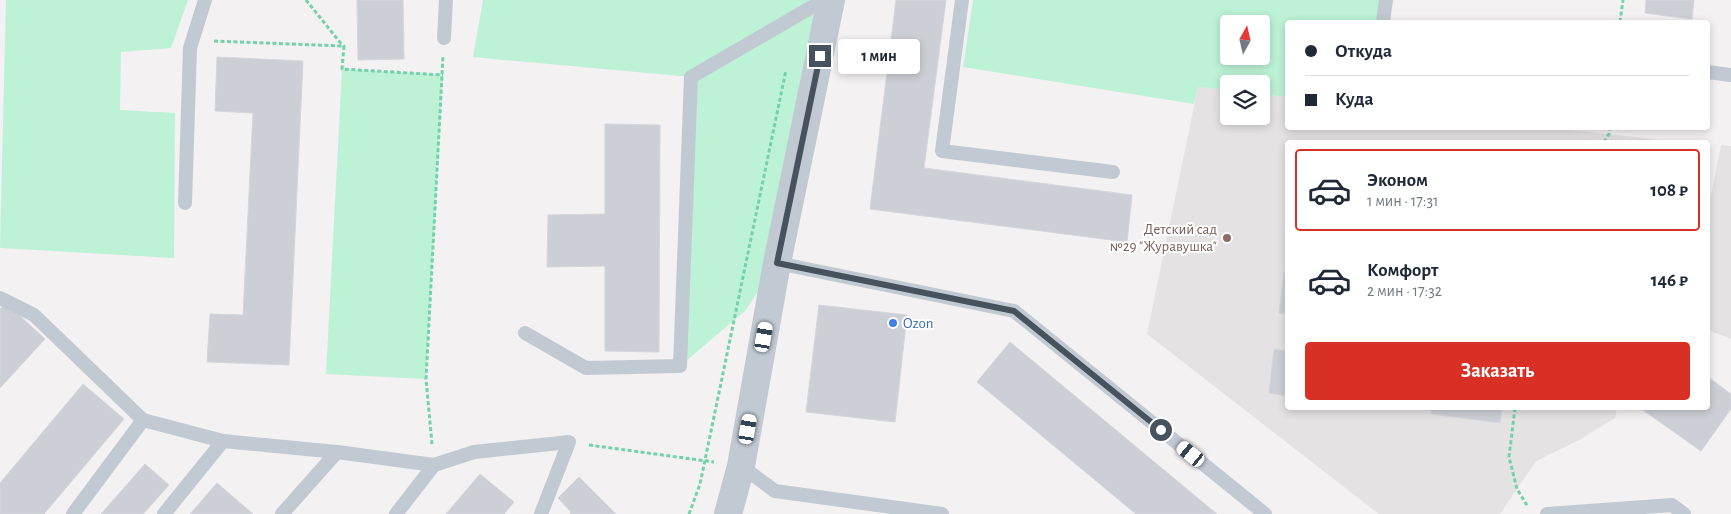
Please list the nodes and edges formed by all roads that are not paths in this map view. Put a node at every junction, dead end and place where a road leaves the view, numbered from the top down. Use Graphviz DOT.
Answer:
graph roads {
  1 [pos="205,0"];
  2 [pos="446,0"];
  3 [pos="824,0"];
  4 [pos="831,0"];
  5 [pos="962,0"];
  6 [pos="1386,0"];
  7 [pos="1383,20"];
  8 [pos="444,38"];
  9 [pos="1710,72"];
  10 [pos="1731,75"];
  11 [pos="1113,172"];
  12 [pos="185,203"];
  13 [pos="777,263"];
  14 [pos="0,298"];
  15 [pos="525,333"];
  16 [pos="143,420"];
  17 [pos="223,440"];
  18 [pos="336,452"];
  19 [pos="434,465"];
  20 [pos="741,466"];
  21 [pos="73,514"];
  22 [pos="164,514"];
  23 [pos="282,514"];
  24 [pos="396,514"];
  25 [pos="541,514"];
  26 [pos="728,514"];
  27 [pos="942,514"];
  28 [pos="1265,514"];
  29 [pos="1547,514"];
  30 [pos="1684,514"];
  1 -- 12 [label="lane"];
  2 -- 8 [label="lane"];
  3 -- 15 [label="lane"];
  4 -- 13 [label="street"];
  5 -- 11 [label="lane"];
  6 -- 7 [label="lane"];
  9 -- 10 [label="lane"];
  13 -- 20 [label="street"];
  13 -- 28 [label="lane"];
  14 -- 16 [label="lane"];
  16 -- 17 [label="lane"];
  16 -- 21 [label="lane"];
  17 -- 18 [label="lane"];
  17 -- 22 [label="lane"];
  18 -- 19 [label="lane"];
  18 -- 23 [label="lane"];
  19 -- 24 [label="lane"];
  19 -- 25 [label="lane"];
  20 -- 26 [label="street"];
  20 -- 27 [label="lane"];
  29 -- 30 [label="lane"];
}
